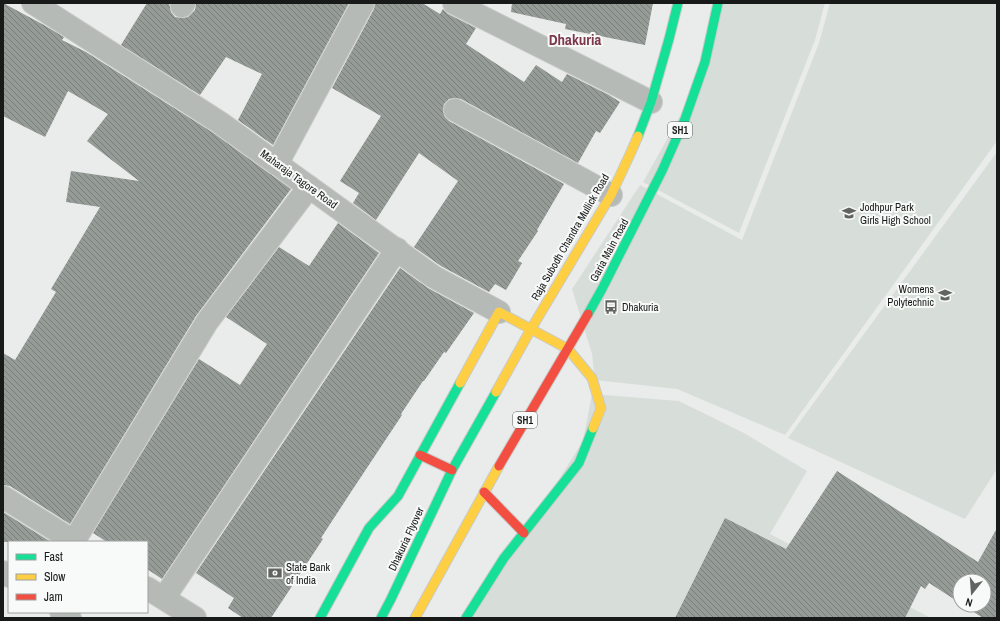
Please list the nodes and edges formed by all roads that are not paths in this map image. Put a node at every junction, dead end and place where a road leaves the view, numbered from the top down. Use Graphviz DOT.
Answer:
graph roads {
  1 [pos="33,3"];
  2 [pos="363,3"];
  3 [pos="454,3"];
  4 [pos="678,3"];
  5 [pos="718,3"];
  6 [pos="60,10"];
  7 [pos="652,102"];
  8 [pos="455,110"];
  9 [pos="277,164"];
  10 [pos="309,187"];
  11 [pos="611,195"];
  12 [pos="396,249"];
  13 [pos="499,312"];
  14 [pos="531,329"];
  15 [pos="568,350"];
  16 [pos="420,455"];
  17 [pos="452,470"];
  18 [pos="484,492"];
  19 [pos="3,497"];
  20 [pos="524,533"];
  21 [pos="72,541"];
  22 [pos="75,541"];
  23 [pos="155,593"];
  24 [pos="195,618"];
  25 [pos="320,618"];
  26 [pos="381,618"];
  27 [pos="415,618"];
  28 [pos="466,618"];
  1 -- 6 [label="street, Maharaja Tagore Road"];
  2 -- 9 [label="street"];
  3 -- 7 [label="street"];
  4 -- 7 [label="main road, Raja Subodh Chandra Mullick Road"];
  5 -- 15 [label="main road, Garia Main Road / SH1"];
  6 -- 9 [label="street, Maharaja Tagore Road"];
  7 -- 11 [label="main road, Raja Subodh Chandra Mullick Road"];
  8 -- 11 [label="street"];
  9 -- 10 [label="street, Maharaja Tagore Road"];
  10 -- 12 [label="street, Maharaja Tagore Road"];
  10 -- 22 [label="street"];
  11 -- 14 [label="main road, Raja Subodh Chandra Mullick Road"];
  12 -- 13 [label="street, Maharaja Tagore Road"];
  12 -- 23 [label="street"];
  13 -- 14 [label="main road, Maharaja Tagore Road"];
  13 -- 16 [label="main road"];
  14 -- 15 [label="main road, Maharaja Tagore Road"];
  14 -- 17 [label="main road, Raja Subodh Chandra Mullick Road"];
  15 -- 18 [label="main road, Garia Main Road / SH1"];
  15 -- 20 [label="main road, Maharaja Tagore Road"];
  16 -- 17 [label="main road"];
  16 -- 25 [label="main road"];
  17 -- 26 [label="main road, Dhakuria Flyover"];
  18 -- 20 [label="main road"];
  18 -- 27 [label="main road, SH1"];
  19 -- 21 [label="street"];
  20 -- 28 [label="main road, Maharaja Tagore Road"];
  23 -- 24 [label="street"];
}
